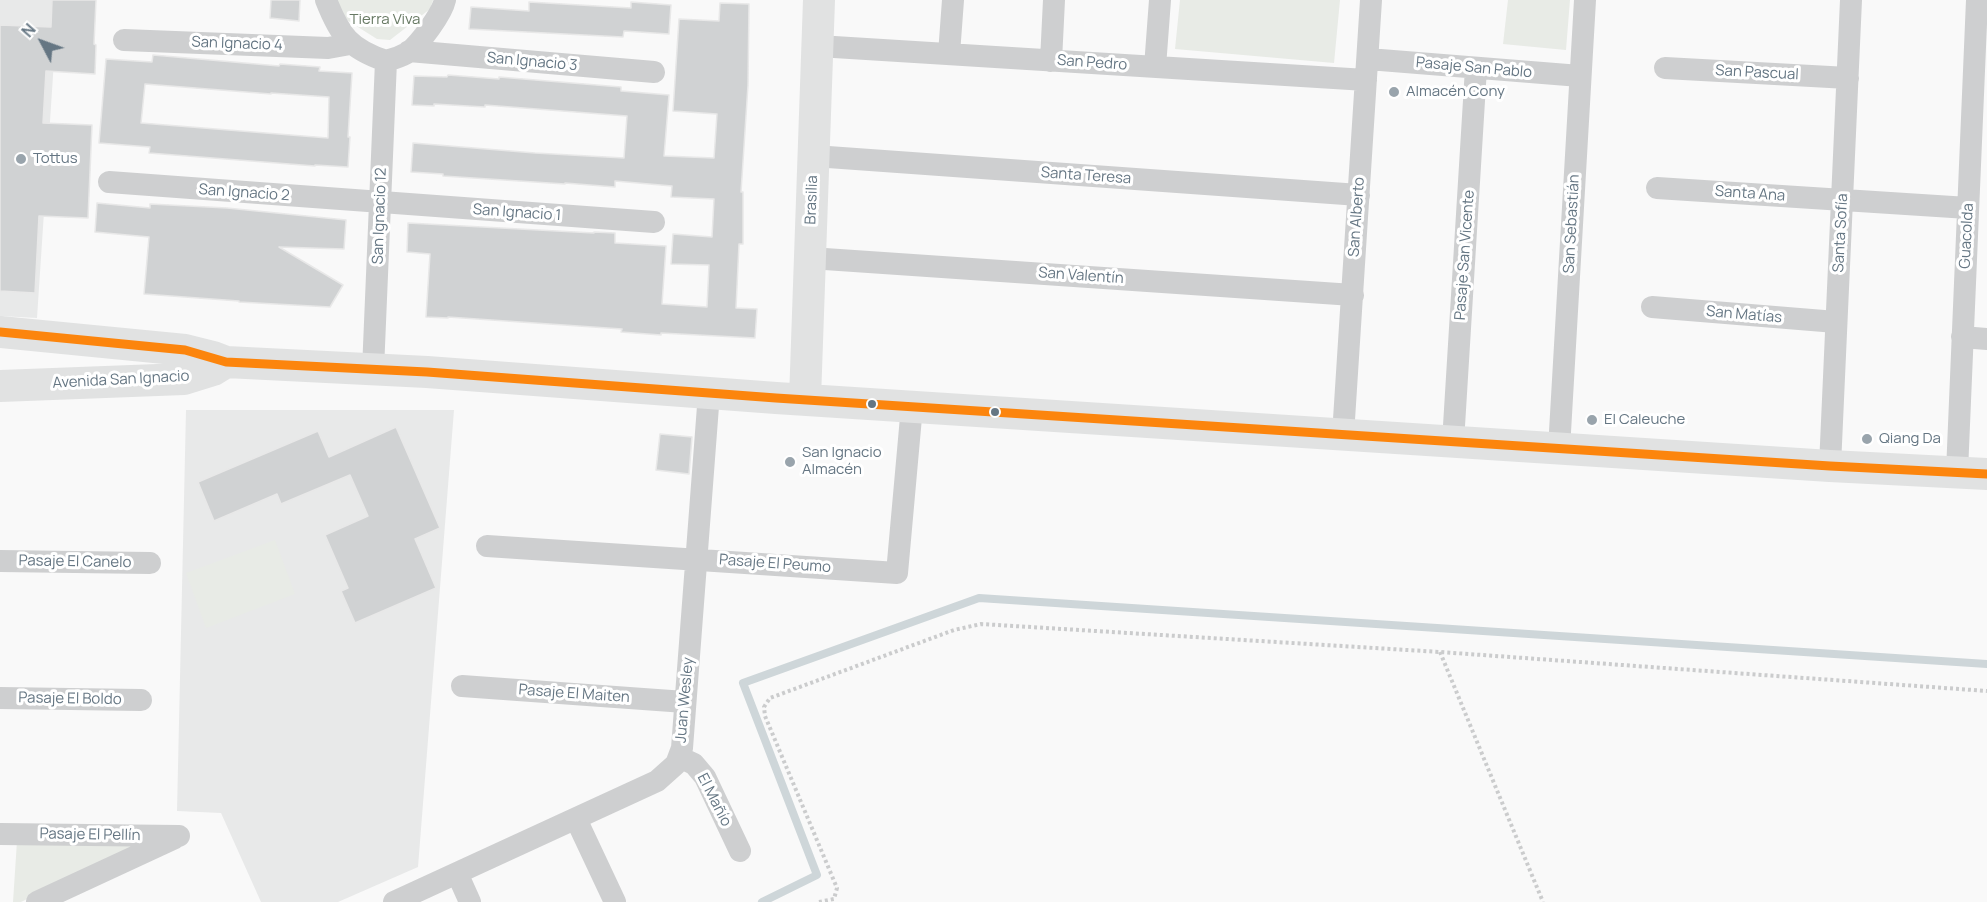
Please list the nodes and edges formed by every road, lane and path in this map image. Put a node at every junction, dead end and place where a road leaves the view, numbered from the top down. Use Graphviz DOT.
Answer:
graph roads {
  1 [pos="326,0"];
  2 [pos="445,0"];
  3 [pos="819,0"];
  4 [pos="953,0"];
  5 [pos="1054,0"];
  6 [pos="1160,0"];
  7 [pos="1371,0"];
  8 [pos="1585,0"];
  9 [pos="1851,0"];
  10 [pos="1977,0"];
  11 [pos="124,39"];
  12 [pos="350,44"];
  13 [pos="818,46"];
  14 [pos="409,51"];
  15 [pos="949,54"];
  16 [pos="1051,60"];
  17 [pos="386,61"];
  18 [pos="1155,67"];
  19 [pos="1476,68"];
  20 [pos="1665,68"];
  21 [pos="1367,70"];
  22 [pos="654,72"];
  23 [pos="1580,76"];
  24 [pos="1848,78"];
  25 [pos="1979,131"];
  26 [pos="814,156"];
  27 [pos="109,182"];
  28 [pos="1657,188"];
  29 [pos="1359,195"];
  30 [pos="1842,200"];
  31 [pos="380,204"];
  32 [pos="1968,208"];
  33 [pos="654,222"];
  34 [pos="1977,234"];
  35 [pos="810,258"];
  36 [pos="1353,295"];
  37 [pos="1652,307"];
  38 [pos="1836,322"];
  39 [pos="0,332"];
  40 [pos="1962,337"];
  41 [pos="1987,339"];
  42 [pos="226,363"];
  43 [pos="373,370"];
  44 [pos="0,386"];
  45 [pos="709,393"];
  46 [pos="805,399"];
  47 [pos="912,406"];
  48 [pos="1343,435"];
  49 [pos="1453,442"];
  50 [pos="1559,449"];
  51 [pos="1830,466"];
  52 [pos="1972,473"];
  53 [pos="487,546"];
  54 [pos="696,559"];
  55 [pos="0,561"];
  56 [pos="150,563"];
  57 [pos="1440,652"];
  58 [pos="462,686"];
  59 [pos="1987,691"];
  60 [pos="0,698"];
  61 [pos="141,700"];
  62 [pos="685,702"];
  63 [pos="680,757"];
  64 [pos="576,819"];
  65 [pos="0,834"];
  66 [pos="740,851"];
  67 [pos="457,873"];
  68 [pos="37,902"];
  69 [pos="394,902"];
  70 [pos="470,902"];
  71 [pos="615,902"];
  72 [pos="819,902"];
  73 [pos="1543,902"];
  1 -- 12 [label="street"];
  2 -- 14 [label="street"];
  3 -- 13 [label="main road, Brasilia"];
  4 -- 15 [label="street"];
  5 -- 16 [label="street"];
  6 -- 18 [label="street"];
  7 -- 21 [label="street, San Alberto"];
  8 -- 23 [label="street, San Sebastián"];
  9 -- 24 [label="street, Santa Sofía"];
  10 -- 25 [label="street, Guacolda"];
  11 -- 12 [label="street, San Ignacio 4"];
  12 -- 17 [label="street"];
  13 -- 15 [label="street, San Pedro"];
  13 -- 26 [label="main road, Brasilia"];
  14 -- 17 [label="street"];
  14 -- 22 [label="street, San Ignacio 3"];
  15 -- 16 [label="street, San Pedro"];
  16 -- 18 [label="street, San Pedro"];
  17 -- 31 [label="street, San Ignacio 12"];
  18 -- 21 [label="street, San Pedro"];
  19 -- 21 [label="street, Pasaje San Pablo"];
  19 -- 23 [label="street, Pasaje San Pablo"];
  19 -- 49 [label="street, Pasaje San Vicente"];
  20 -- 24 [label="street, San Pascual"];
  21 -- 29 [label="street, San Alberto"];
  23 -- 50 [label="street, San Sebastián"];
  24 -- 30 [label="street, Santa Sofía"];
  25 -- 32 [label="street, Guacolda"];
  26 -- 29 [label="street, Santa Teresa"];
  26 -- 35 [label="main road, Brasilia"];
  27 -- 31 [label="street, San Ignacio 2"];
  28 -- 30 [label="street, Santa Ana"];
  29 -- 36 [label="street, San Alberto"];
  30 -- 32 [label="street, Santa Ana"];
  30 -- 38 [label="street, Santa Sofía"];
  31 -- 33 [label="street, San Ignacio 1"];
  31 -- 43 [label="street, San Ignacio 12"];
  32 -- 34 [label="street, Guacolda"];
  34 -- 40 [label="street, Guacolda"];
  35 -- 36 [label="street, San Valentín"];
  35 -- 46 [label="main road, Brasilia"];
  36 -- 48 [label="street, San Alberto"];
  37 -- 38 [label="street, San Matías"];
  38 -- 51 [label="street, Santa Sofía"];
  39 -- 42 [label="main road, Avenida San Ignacio"];
  40 -- 41 [label="street"];
  40 -- 52 [label="street, Guacolda"];
  42 -- 43 [label="main road"];
  42 -- 44 [label="main road, Avenida San Ignacio"];
  43 -- 45 [label="main road"];
  45 -- 46 [label="main road"];
  45 -- 54 [label="street, Juan Wesley"];
  46 -- 47 [label="main road"];
  47 -- 48 [label="main road"];
  47 -- 54 [label="street, Pasaje El Peumo"];
  48 -- 49 [label="main road"];
  49 -- 50 [label="main road"];
  50 -- 51 [label="main road"];
  51 -- 52 [label="main road"];
  53 -- 54 [label="street, Pasaje El Peumo"];
  54 -- 62 [label="street, Juan Wesley"];
  55 -- 56 [label="street, Pasaje El Canelo"];
  57 -- 59 [label="path"];
  57 -- 72 [label="path"];
  57 -- 73 [label="path"];
  58 -- 62 [label="street, Pasaje El Maiten"];
  60 -- 61 [label="street, Pasaje El Boldo"];
  62 -- 63 [label="street, Juan Wesley"];
  63 -- 64 [label="street, Juan Wesley"];
  63 -- 66 [label="street, El Mañío"];
  64 -- 67 [label="street, Juan Wesley"];
  64 -- 71 [label="street"];
  65 -- 68 [label="street, Pasaje El Pellín"];
  67 -- 69 [label="street, Juan Wesley"];
  67 -- 70 [label="street"];
}
